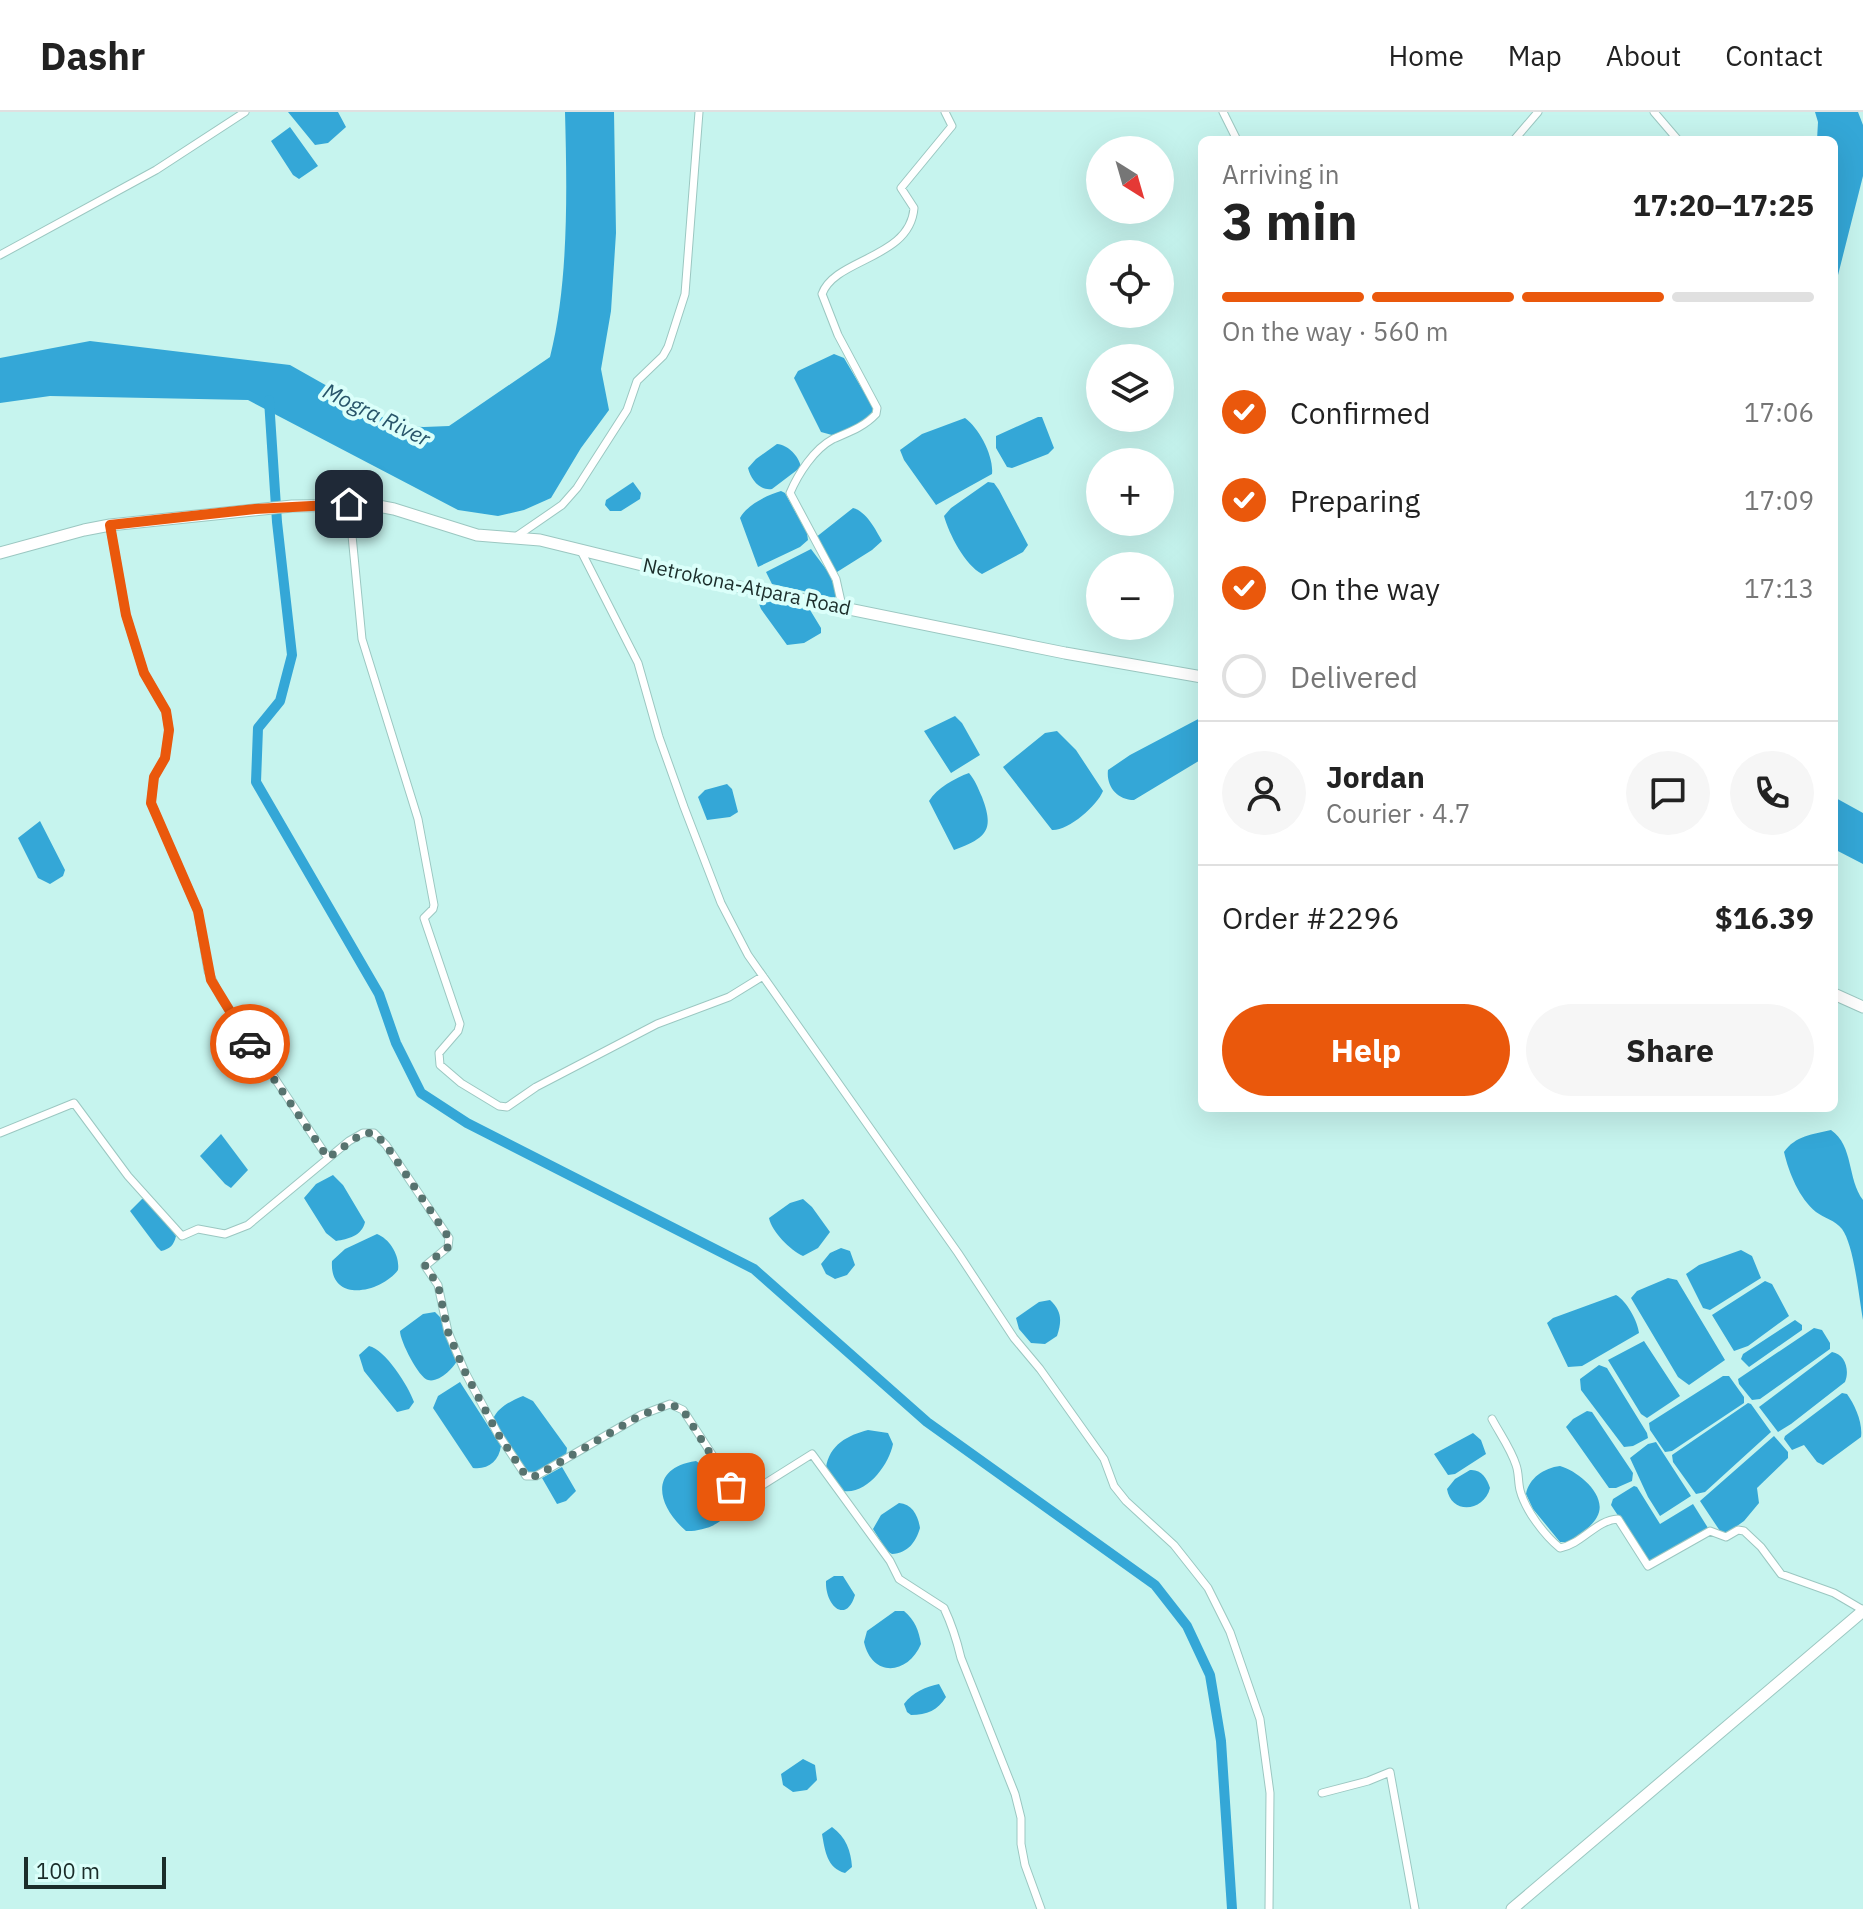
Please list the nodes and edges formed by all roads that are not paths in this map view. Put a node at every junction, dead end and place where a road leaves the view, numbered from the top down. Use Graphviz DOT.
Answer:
graph roads {
  1 [pos="245,112"];
  2 [pos="699,112"];
  3 [pos="706,112"];
  4 [pos="945,112"];
  5 [pos="1223,112"];
  6 [pos="1538,112"];
  7 [pos="1654,112"];
  8 [pos="696,122"];
  9 [pos="1235,136"];
  10 [pos="1517,136"];
  11 [pos="1675,136"];
  12 [pos="2,251"];
  13 [pos="349,504"];
  14 [pos="110,525"];
  15 [pos="515,537"];
  16 [pos="580,549"];
  17 [pos="0,553"];
  18 [pos="842,606"];
  19 [pos="1198,676"];
  20 [pos="763,976"];
  21 [pos="1838,996"];
  22 [pos="1863,1007"];
  23 [pos="0,1133"];
  24 [pos="328,1158"];
  25 [pos="1492,1419"];
  26 [pos="1863,1610"];
  27 [pos="1322,1793"];
  28 [pos="1041,1909"];
  29 [pos="1269,1909"];
  30 [pos="1415,1909"];
  31 [pos="1512,1909"];
  1 -- 12 [label="street"];
  2 -- 8 [label="street"];
  3 -- 8 [label="street"];
  4 -- 18 [label="street"];
  5 -- 9 [label="street"];
  6 -- 10 [label="street"];
  7 -- 11 [label="street"];
  8 -- 15 [label="street"];
  13 -- 14 [label="street, Netrokona-Atpara Road"];
  13 -- 15 [label="street, Netrokona-Atpara Road"];
  13 -- 20 [label="street"];
  14 -- 17 [label="street, Netrokona-Atpara Road"];
  14 -- 24 [label="street"];
  15 -- 16 [label="street, Netrokona-Atpara Road"];
  16 -- 18 [label="street, Netrokona-Atpara Road"];
  16 -- 20 [label="street"];
  18 -- 19 [label="street, Netrokona-Atpara Road"];
  20 -- 29 [label="street"];
  21 -- 22 [label="street"];
  23 -- 24 [label="street"];
  24 -- 28 [label="street"];
  25 -- 26 [label="street"];
  26 -- 31 [label="street"];
  27 -- 30 [label="street"];
}
